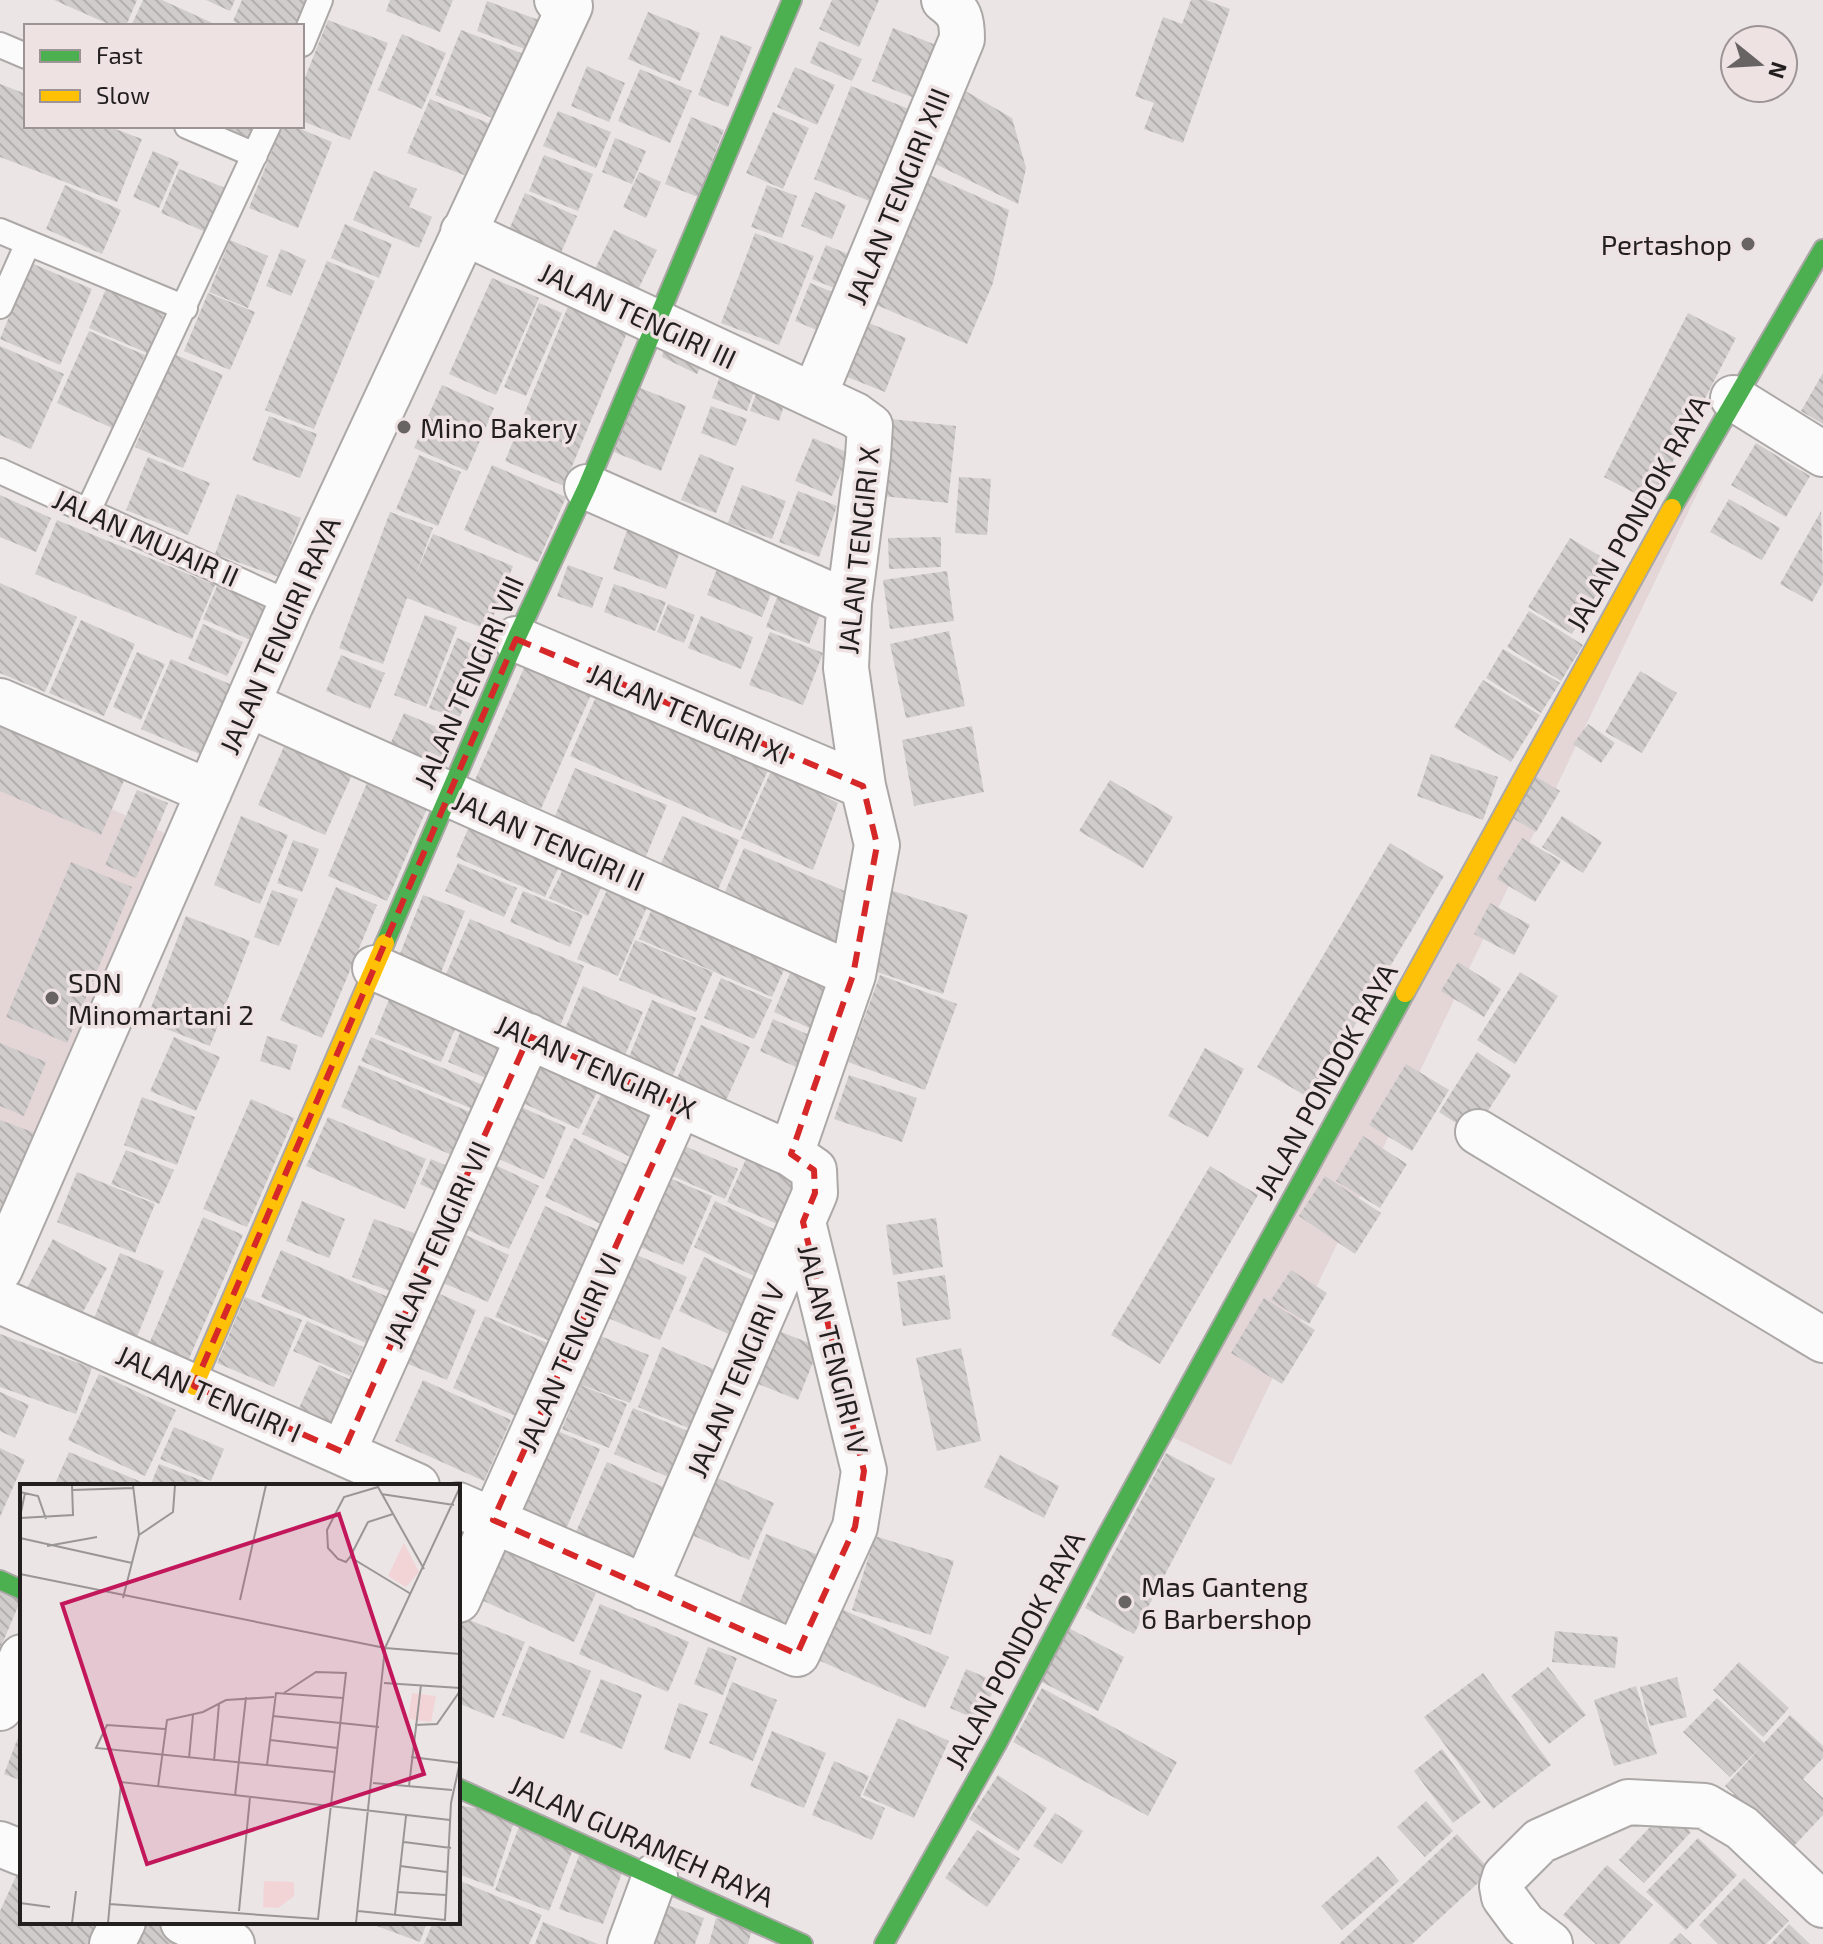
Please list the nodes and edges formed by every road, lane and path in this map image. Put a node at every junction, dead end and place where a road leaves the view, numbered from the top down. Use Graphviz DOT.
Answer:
graph roads {
  1 [pos="320,0"];
  2 [pos="792,0"];
  3 [pos="944,0"];
  4 [pos="567,2"];
  5 [pos="304,39"];
  6 [pos="0,45"];
  7 [pos="24,55"];
  8 [pos="192,128"];
  9 [pos="267,128"];
  10 [pos="255,155"];
  11 [pos="0,231"];
  12 [pos="463,232"];
  13 [pos="28,243"];
  14 [pos="1823,249"];
  15 [pos="0,306"];
  16 [pos="185,308"];
  17 [pos="656,323"];
  18 [pos="814,396"];
  19 [pos="1733,398"];
  20 [pos="1823,454"];
  21 [pos="0,471"];
  22 [pos="587,487"];
  23 [pos="88,511"];
  24 [pos="849,603"];
  25 [pos="291,604"];
  26 [pos="516,639"];
  27 [pos="0,701"];
  28 [pos="247,704"];
  29 [pos="863,786"];
  30 [pos="209,792"];
  31 [pos="449,795"];
  32 [pos="375,968"];
  33 [pos="853,975"];
  34 [pos="529,1036"];
  35 [pos="679,1105"];
  36 [pos="1478,1132"];
  37 [pos="803,1162"];
  38 [pos="803,1222"];
  39 [pos="0,1269"];
  40 [pos="0,1301"];
  41 [pos="1823,1340"];
  42 [pos="194,1386"];
  43 [pos="343,1452"];
  44 [pos="413,1484"];
  45 [pos="476,1512"];
  46 [pos="0,1580"];
  47 [pos="645,1588"];
  48 [pos="20,1589"];
  49 [pos="460,1590"];
  50 [pos="20,1662"];
  51 [pos="0,1708"];
  52 [pos="460,1789"];
  53 [pos="0,1844"];
  54 [pos="20,1852"];
  55 [pos="655,1876"];
  56 [pos="1823,1905"];
  57 [pos="122,1924"];
  58 [pos="187,1924"];
  59 [pos="1525,1937"];
  60 [pos="112,1944"];
  61 [pos="232,1944"];
  62 [pos="630,1944"];
  63 [pos="803,1944"];
  64 [pos="884,1944"];
  1 -- 5 [label="lane"];
  2 -- 17 [label="street, JALAN TENGIRI VIII"];
  3 -- 18 [label="street, JALAN TENGIRI XIII"];
  4 -- 12 [label="street, JALAN TENGIRI RAYA"];
  6 -- 7 [label="lane"];
  8 -- 10 [label="lane"];
  9 -- 10 [label="lane"];
  10 -- 16 [label="lane"];
  11 -- 13 [label="lane"];
  12 -- 17 [label="street, JALAN TENGIRI III"];
  12 -- 25 [label="street, JALAN TENGIRI RAYA"];
  13 -- 15 [label="lane"];
  13 -- 16 [label="lane"];
  14 -- 19 [label="street, JALAN PONDOK RAYA"];
  16 -- 23 [label="lane"];
  17 -- 18 [label="street, JALAN TENGIRI III"];
  17 -- 22 [label="street, JALAN TENGIRI VIII"];
  18 -- 24 [label="street, JALAN TENGIRI X"];
  19 -- 20 [label="street"];
  19 -- 64 [label="street, JALAN PONDOK RAYA"];
  21 -- 23 [label="lane, JALAN MUJAIR II"];
  22 -- 24 [label="street"];
  22 -- 26 [label="street, JALAN TENGIRI VIII"];
  23 -- 25 [label="lane, JALAN MUJAIR II"];
  24 -- 29 [label="street, JALAN TENGIRI X"];
  25 -- 28 [label="street, JALAN TENGIRI RAYA"];
  26 -- 29 [label="street, JALAN TENGIRI XI"];
  26 -- 31 [label="street, JALAN TENGIRI VIII"];
  27 -- 30 [label="street"];
  28 -- 30 [label="street, JALAN TENGIRI RAYA"];
  28 -- 31 [label="street, JALAN TENGIRI II"];
  29 -- 33 [label="street, JALAN TENGIRI X"];
  30 -- 39 [label="street, JALAN TENGIRI RAYA"];
  31 -- 32 [label="street, JALAN TENGIRI VIII"];
  31 -- 33 [label="street, JALAN TENGIRI II"];
  32 -- 34 [label="street, JALAN TENGIRI IX"];
  32 -- 42 [label="street, JALAN TENGIRI VIII"];
  33 -- 37 [label="street, JALAN TENGIRI X"];
  34 -- 35 [label="street, JALAN TENGIRI IX"];
  34 -- 43 [label="street, JALAN TENGIRI VII"];
  35 -- 37 [label="street, JALAN TENGIRI IX"];
  35 -- 45 [label="street, JALAN TENGIRI VI"];
  36 -- 41 [label="street"];
  37 -- 38 [label="street, JALAN TENGIRI V"];
  38 -- 47 [label="street, JALAN TENGIRI V"];
  38 -- 47 [label="street, JALAN TENGIRI IV"];
  40 -- 42 [label="street, JALAN TENGIRI I"];
  42 -- 43 [label="street, JALAN TENGIRI I"];
  43 -- 44 [label="street, JALAN TENGIRI I"];
  45 -- 47 [label="street"];
  45 -- 49 [label="street, JALAN TENGIRI VI"];
  46 -- 48 [label="street"];
  50 -- 51 [label="street"];
  52 -- 55 [label="street, JALAN GURAMEH RAYA"];
  53 -- 54 [label="street"];
  55 -- 62 [label="street"];
  55 -- 63 [label="street, JALAN GURAMEH RAYA"];
  56 -- 59 [label="street"];
  57 -- 60 [label="street"];
  58 -- 61 [label="street"];
}
